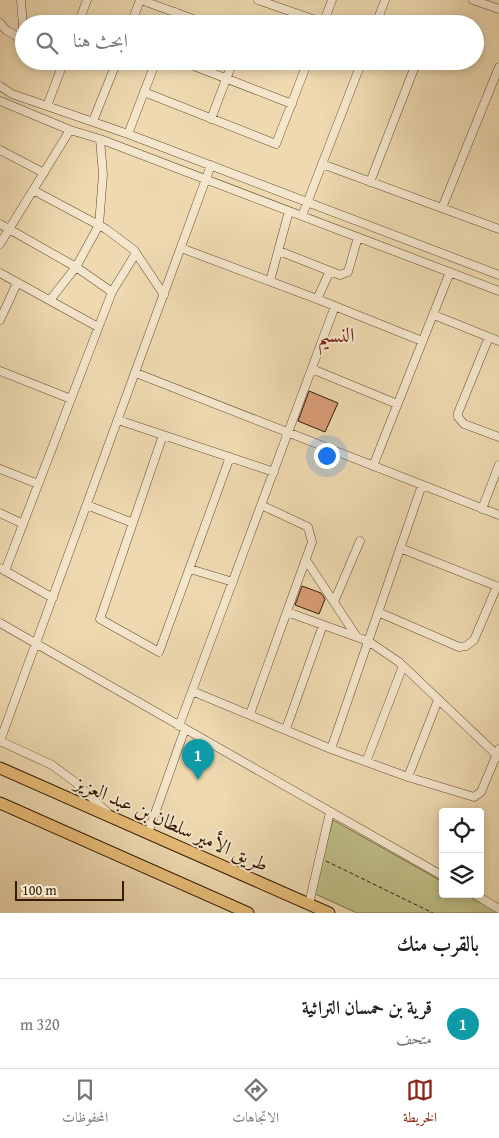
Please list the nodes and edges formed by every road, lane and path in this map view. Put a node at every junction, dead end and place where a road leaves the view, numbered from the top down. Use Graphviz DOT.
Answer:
graph roads {
  1 [pos="20,0"];
  2 [pos="87,0"];
  3 [pos="140,0"];
  4 [pos="258,0"];
  5 [pos="332,0"];
  6 [pos="385,0"];
  7 [pos="473,0"];
  8 [pos="282,4"];
  9 [pos="499,10"];
  10 [pos="175,12"];
  11 [pos="21,15"];
  12 [pos="81,15"];
  13 [pos="134,15"];
  14 [pos="174,15"];
  15 [pos="183,15"];
  16 [pos="306,15"];
  17 [pos="326,15"];
  18 [pos="379,15"];
  19 [pos="0,23"];
  20 [pos="15,36"];
  21 [pos="499,67"];
  22 [pos="60,70"];
  23 [pos="113,70"];
  24 [pos="153,70"];
  25 [pos="204,70"];
  26 [pos="231,70"];
  27 [pos="305,70"];
  28 [pos="359,70"];
  29 [pos="414,70"];
  30 [pos="497,78"];
  31 [pos="228,79"];
  32 [pos="0,86"];
  33 [pos="144,92"];
  34 [pos="0,101"];
  35 [pos="292,104"];
  36 [pos="47,106"];
  37 [pos="212,119"];
  38 [pos="93,122"];
  39 [pos="70,130"];
  40 [pos="128,134"];
  41 [pos="100,139"];
  42 [pos="0,150"];
  43 [pos="322,164"];
  44 [pos="211,165"];
  45 [pos="44,173"];
  46 [pos="206,179"];
  47 [pos="370,182"];
  48 [pos="33,190"];
  49 [pos="308,202"];
  50 [pos="442,208"];
  51 [pos="289,211"];
  52 [pos="302,216"];
  53 [pos="0,224"];
  54 [pos="99,225"];
  55 [pos="9,229"];
  56 [pos="499,229"];
  57 [pos="358,237"];
  58 [pos="0,244"];
  59 [pos="181,248"];
  60 [pos="279,251"];
  61 [pos="136,253"];
  62 [pos="76,267"];
  63 [pos="330,271"];
  64 [pos="450,272"];
  65 [pos="0,273"];
  66 [pos="499,275"];
  67 [pos="270,281"];
  68 [pos="17,282"];
  69 [pos="499,291"];
  70 [pos="112,292"];
  71 [pos="164,295"];
  72 [pos="317,299"];
  73 [pos="50,300"];
  74 [pos="335,306"];
  75 [pos="434,315"];
  76 [pos="0,320"];
  77 [pos="98,327"];
  78 [pos="489,337"];
  79 [pos="422,341"];
  80 [pos="499,341"];
  81 [pos="312,369"];
  82 [pos="0,371"];
  83 [pos="136,373"];
  84 [pos="71,399"];
  85 [pos="397,404"];
  86 [pos="118,420"];
  87 [pos="288,432"];
  88 [pos="163,435"];
  89 [pos="499,437"];
  90 [pos="230,457"];
  91 [pos="499,465"];
  92 [pos="372,466"];
  93 [pos="0,469"];
  94 [pos="274,472"];
  95 [pos="38,484"];
  96 [pos="422,485"];
  97 [pos="87,504"];
  98 [pos="261,505"];
  99 [pos="482,508"];
  100 [pos="0,513"];
  101 [pos="499,515"];
  102 [pos="133,523"];
  103 [pos="23,524"];
  104 [pos="360,541"];
  105 [pos="400,548"];
  106 [pos="306,560"];
  107 [pos="2,569"];
  108 [pos="190,569"];
  109 [pos="233,582"];
  110 [pos="498,586"];
  111 [pos="52,598"];
  112 [pos="334,602"];
  113 [pos="287,612"];
  114 [pos="378,612"];
  115 [pos="0,623"];
  116 [pos="323,625"];
  117 [pos="357,637"];
  118 [pos="368,641"];
  119 [pos="36,644"];
  120 [pos="403,666"];
  121 [pos="192,691"];
  122 [pos="438,700"];
  123 [pos="250,714"];
  124 [pos="182,728"];
  125 [pos="286,729"];
  126 [pos="0,741"];
  127 [pos="330,749"];
  128 [pos="498,754"];
  129 [pos="366,762"];
  130 [pos="0,768"];
  131 [pos="408,777"];
  132 [pos="0,804"];
  133 [pos="330,812"];
  134 [pos="112,817"];
  135 [pos="148,834"];
  136 [pos="320,858"];
  137 [pos="439,874"];
  138 [pos="481,898"];
  139 [pos="309,904"];
  140 [pos="499,909"];
  141 [pos="247,913"];
  142 [pos="329,913"];
  143 [pos="434,913"];
  1 -- 11 [label="street"];
  2 -- 12 [label="street"];
  3 -- 10 [label="street"];
  3 -- 13 [label="street"];
  4 -- 8 [label="street"];
  5 -- 17 [label="street"];
  6 -- 18 [label="street"];
  7 -- 9 [label="street"];
  8 -- 16 [label="street"];
  10 -- 14 [label="street"];
  10 -- 15 [label="street"];
  19 -- 20 [label="street"];
  21 -- 30 [label="street"];
  22 -- 36 [label="street"];
  23 -- 38 [label="street"];
  24 -- 33 [label="street"];
  25 -- 31 [label="street"];
  26 -- 31 [label="street"];
  27 -- 35 [label="street"];
  28 -- 43 [label="street"];
  29 -- 47 [label="street"];
  30 -- 50 [label="street"];
  31 -- 35 [label="street"];
  31 -- 37 [label="street"];
  32 -- 36 [label="street"];
  33 -- 37 [label="street"];
  33 -- 40 [label="street"];
  34 -- 39 [label="street"];
  35 -- 37 [label="street"];
  36 -- 38 [label="street"];
  38 -- 40 [label="street"];
  39 -- 41 [label="street"];
  39 -- 45 [label="street"];
  40 -- 44 [label="street"];
  41 -- 46 [label="street"];
  41 -- 54 [label="street"];
  42 -- 45 [label="street"];
  43 -- 47 [label="street"];
  43 -- 49 [label="street"];
  44 -- 46 [label="street"];
  44 -- 49 [label="street"];
  45 -- 48 [label="street"];
  46 -- 51 [label="street"];
  46 -- 59 [label="street"];
  47 -- 50 [label="street"];
  48 -- 54 [label="street"];
  48 -- 55 [label="street"];
  49 -- 52 [label="street"];
  49 -- 66 [label="street"];
  50 -- 56 [label="street"];
  51 -- 52 [label="street"];
  51 -- 60 [label="street"];
  52 -- 57 [label="street"];
  53 -- 55 [label="street"];
  54 -- 61 [label="street"];
  54 -- 62 [label="street"];
  55 -- 58 [label="street"];
  55 -- 62 [label="street"];
  57 -- 63 [label="street"];
  57 -- 64 [label="street"];
  59 -- 67 [label="street"];
  59 -- 71 [label="street"];
  60 -- 63 [label="street"];
  60 -- 67 [label="street"];
  61 -- 70 [label="street"];
  61 -- 71 [label="street"];
  62 -- 70 [label="street"];
  62 -- 73 [label="street"];
  63 -- 72 [label="street"];
  64 -- 69 [label="street"];
  64 -- 75 [label="street"];
  65 -- 68 [label="street"];
  67 -- 72 [label="street"];
  68 -- 73 [label="street"];
  68 -- 76 [label="street"];
  70 -- 77 [label="street"];
  71 -- 83 [label="street"];
  72 -- 74 [label="street"];
  73 -- 77 [label="street"];
  74 -- 79 [label="street"];
  74 -- 81 [label="street"];
  75 -- 78 [label="street"];
  75 -- 79 [label="street"];
  77 -- 84 [label="street"];
  78 -- 80 [label="street"];
  78 -- 89 [label="street"];
  79 -- 85 [label="street"];
  81 -- 85 [label="street"];
  81 -- 87 [label="street"];
  82 -- 84 [label="street"];
  83 -- 86 [label="street"];
  83 -- 87 [label="street"];
  84 -- 95 [label="street"];
  85 -- 92 [label="street"];
  86 -- 88 [label="street"];
  86 -- 97 [label="street"];
  87 -- 92 [label="street"];
  87 -- 94 [label="street"];
  88 -- 90 [label="street"];
  88 -- 102 [label="street"];
  90 -- 94 [label="street"];
  90 -- 108 [label="street"];
  91 -- 99 [label="street"];
  92 -- 96 [label="street"];
  93 -- 95 [label="street"];
  94 -- 98 [label="street"];
  95 -- 103 [label="street"];
  96 -- 99 [label="street"];
  96 -- 105 [label="street"];
  97 -- 102 [label="street"];
  97 -- 111 [label="street"];
  98 -- 106 [label="street"];
  98 -- 109 [label="street"];
  99 -- 101 [label="street"];
  100 -- 103 [label="street"];
  102 -- 108 [label="street"];
  103 -- 107 [label="street"];
  104 -- 112 [label="street"];
  105 -- 110 [label="street"];
  105 -- 114 [label="street"];
  106 -- 112 [label="street"];
  106 -- 113 [label="street"];
  107 -- 111 [label="street"];
  108 -- 109 [label="street"];
  109 -- 121 [label="street"];
  110 -- 114 [label="street"];
  111 -- 119 [label="street"];
  112 -- 117 [label="street"];
  113 -- 116 [label="street"];
  113 -- 123 [label="street"];
  114 -- 118 [label="street"];
  115 -- 119 [label="street"];
  116 -- 117 [label="street"];
  116 -- 125 [label="street"];
  117 -- 118 [label="street"];
  118 -- 120 [label="street"];
  118 -- 127 [label="street"];
  119 -- 124 [label="street"];
  119 -- 126 [label="street"];
  120 -- 122 [label="street"];
  120 -- 129 [label="street"];
  121 -- 123 [label="street"];
  121 -- 124 [label="street"];
  122 -- 128 [label="street"];
  122 -- 131 [label="street"];
  123 -- 125 [label="street"];
  124 -- 133 [label="street"];
  124 -- 135 [label="street"];
  125 -- 127 [label="street"];
  126 -- 134 [label="street"];
  127 -- 129 [label="street"];
  128 -- 131 [label="street"];
  129 -- 131 [label="street"];
  130 -- 134 [label="highway, طريق الأمير سلطان بن عبد العزيز"];
  132 -- 141 [label="highway"];
  133 -- 136 [label="street"];
  133 -- 137 [label="street"];
  134 -- 135 [label="highway, طريق الأمير سلطان بن عبد العزيز"];
  135 -- 139 [label="highway, طريق الأمير سلطان بن عبد العزيز"];
  136 -- 139 [label="street"];
  136 -- 143 [label="path"];
  138 -- 140 [label="street"];
  139 -- 142 [label="highway, طريق الأمير سلطان بن عبد العزيز"];
}
